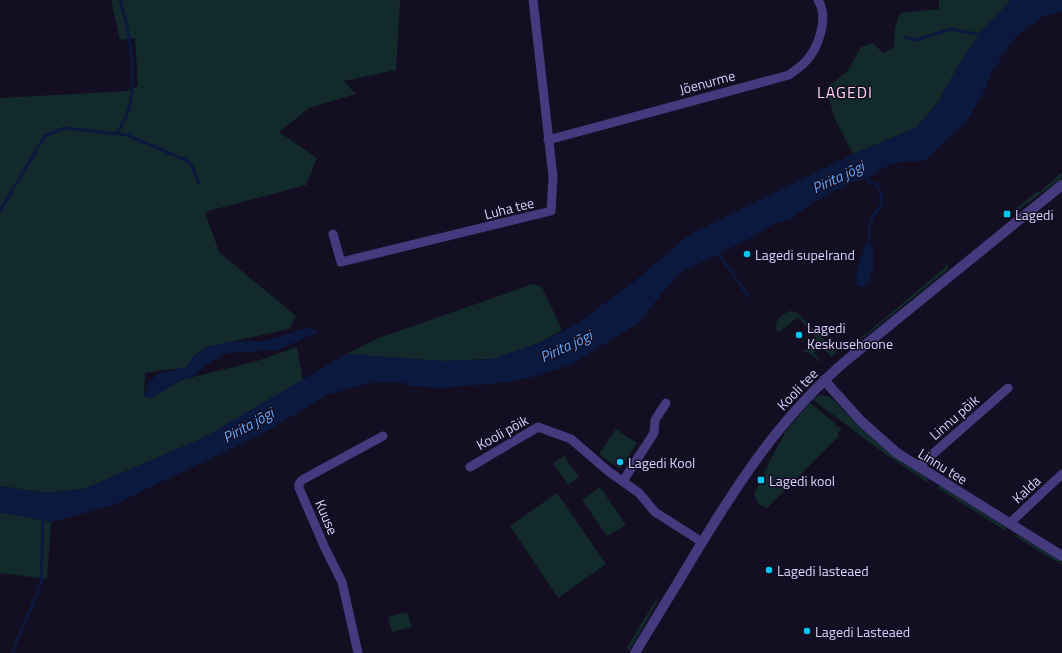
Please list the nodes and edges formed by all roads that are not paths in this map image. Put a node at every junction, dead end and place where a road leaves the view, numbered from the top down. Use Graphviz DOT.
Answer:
graph roads {
  1 [pos="533,0"];
  2 [pos="818,0"];
  3 [pos="548,140"];
  4 [pos="1062,186"];
  5 [pos="334,234"];
  6 [pos="824,380"];
  7 [pos="1008,388"];
  8 [pos="666,403"];
  9 [pos="383,436"];
  10 [pos="470,467"];
  11 [pos="918,467"];
  12 [pos="1062,474"];
  13 [pos="623,481"];
  14 [pos="1010,523"];
  15 [pos="702,542"];
  16 [pos="1062,556"];
  17 [pos="358,653"];
  18 [pos="635,653"];
  1 -- 3 [label="street, Luha tee"];
  2 -- 3 [label="street, Jõenurme"];
  3 -- 5 [label="street, Luha tee"];
  4 -- 6 [label="street, Kooli tee"];
  6 -- 11 [label="street, Linnu tee"];
  6 -- 15 [label="street, Kooli tee"];
  7 -- 11 [label="street, Linnu põik"];
  8 -- 13 [label="street"];
  9 -- 17 [label="street, Kuuse"];
  10 -- 13 [label="street, Kooli põik"];
  11 -- 14 [label="street, Linnu tee"];
  12 -- 14 [label="street, Kalda"];
  13 -- 15 [label="street, Kooli põik"];
  14 -- 16 [label="street, Linnu tee"];
  15 -- 18 [label="street, Kooli tee"];
}
